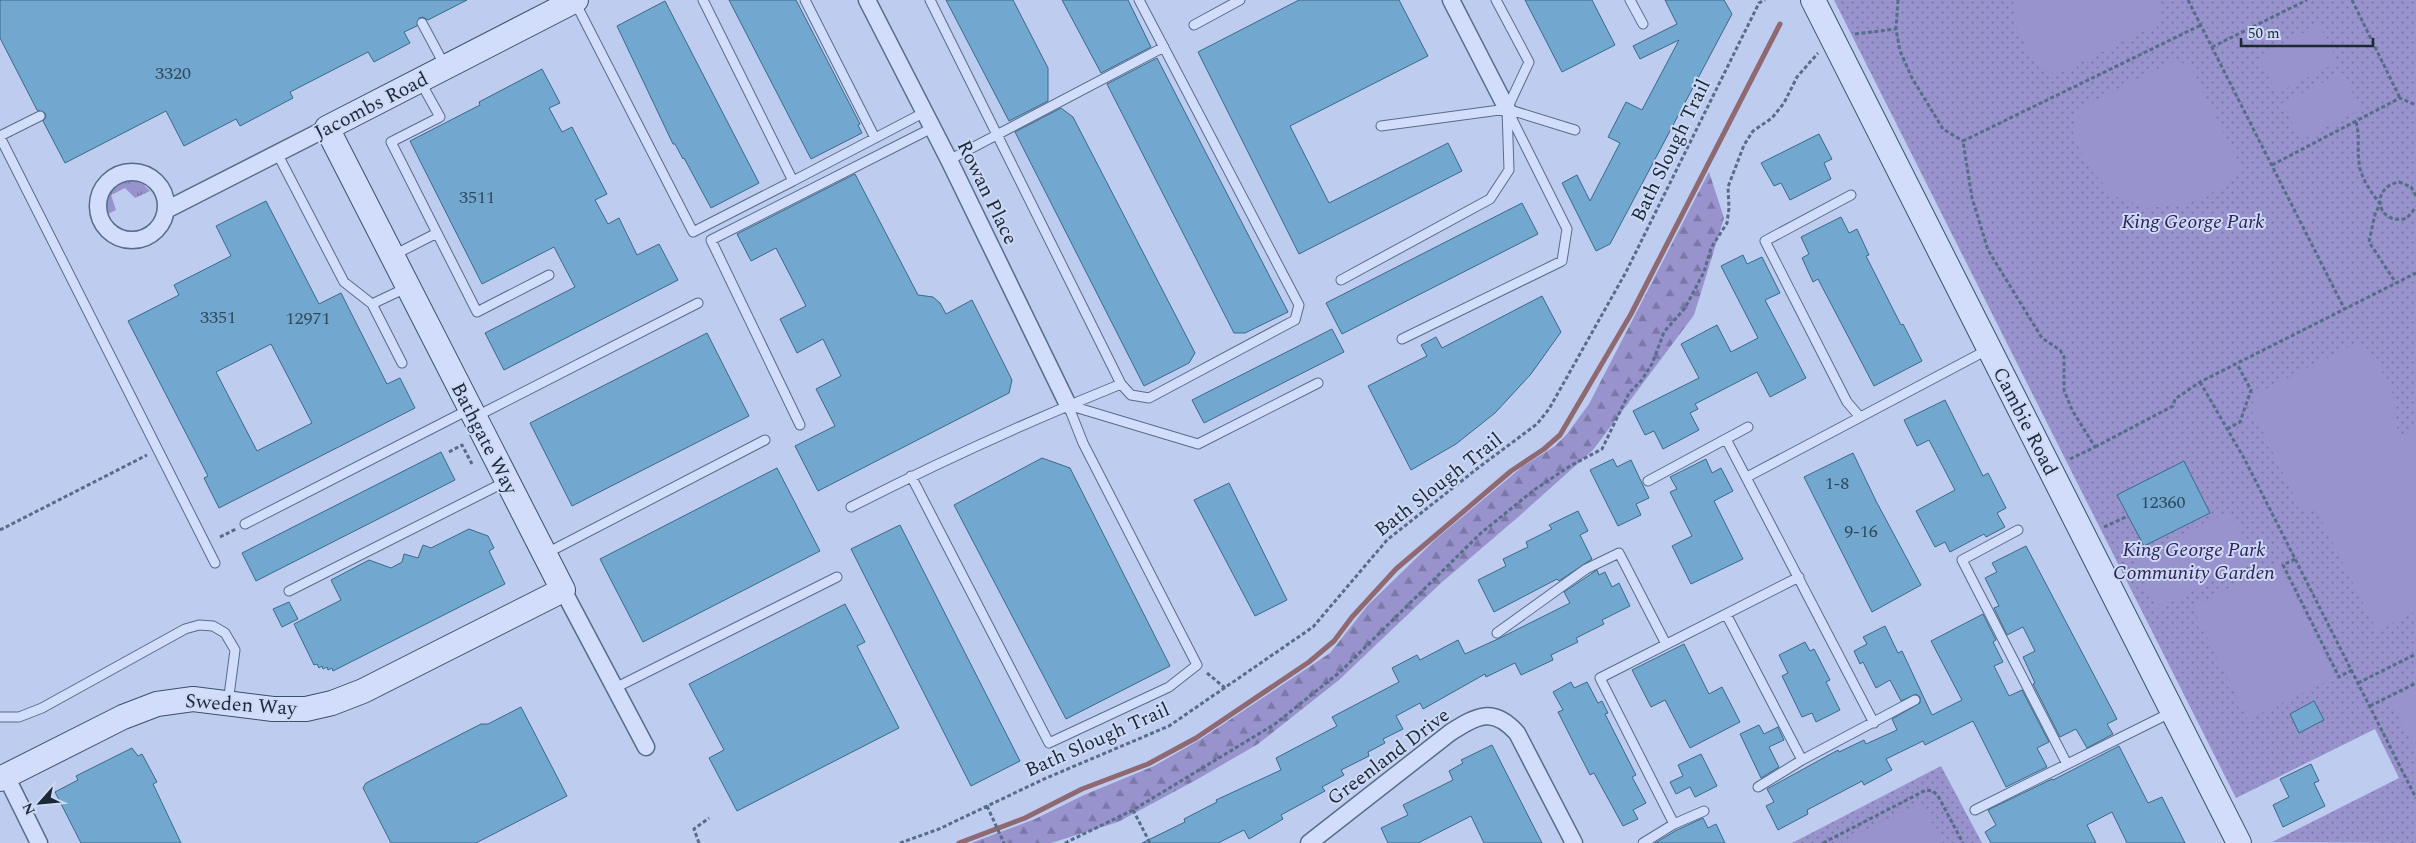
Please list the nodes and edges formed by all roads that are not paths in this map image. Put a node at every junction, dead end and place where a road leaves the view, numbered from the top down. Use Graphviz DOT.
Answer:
graph roads {
  1 [pos="575,0"];
  2 [pos="703,0"];
  3 [pos="804,0"];
  4 [pos="867,0"];
  5 [pos="930,0"];
  6 [pos="1139,0"];
  7 [pos="1240,0"];
  8 [pos="1451,0"];
  9 [pos="1496,0"];
  10 [pos="1630,0"];
  11 [pos="1813,0"];
  12 [pos="422,23"];
  13 [pos="1643,24"];
  14 [pos="1194,25"];
  15 [pos="1164,47"];
  16 [pos="446,67"];
  17 [pos="420,80"];
  18 [pos="1507,109"];
  19 [pos="924,112"];
  20 [pos="40,116"];
  21 [pos="1381,126"];
  22 [pos="327,128"];
  23 [pos="932,128"];
  24 [pos="1575,130"];
  25 [pos="997,134"];
  26 [pos="0,136"];
  27 [pos="875,138"];
  28 [pos="277,153"];
  29 [pos="949,160"];
  30 [pos="793,181"];
  31 [pos="1851,195"];
  32 [pos="166,210"];
  33 [pos="437,233"];
  34 [pos="392,256"];
  35 [pos="549,276"];
  36 [pos="1341,280"];
  37 [pos="408,287"];
  38 [pos="698,303"];
  39 [pos="372,304"];
  40 [pos="1402,339"];
  41 [pos="1989,348"];
  42 [pos="402,362"];
  43 [pos="1318,383"];
  44 [pos="1121,384"];
  45 [pos="1068,405"];
  46 [pos="472,413"];
  47 [pos="1860,417"];
  48 [pos="800,425"];
  49 [pos="1748,428"];
  50 [pos="1726,439"];
  51 [pos="765,440"];
  52 [pos="911,476"];
  53 [pos="1747,477"];
  54 [pos="507,481"];
  55 [pos="1648,481"];
  56 [pos="851,506"];
  57 [pos="245,524"];
  58 [pos="2018,530"];
  59 [pos="545,554"];
  60 [pos="215,563"];
  61 [pos="837,577"];
  62 [pos="1799,578"];
  63 [pos="563,590"];
  64 [pos="289,592"];
  65 [pos="1726,614"];
  66 [pos="1496,633"];
  67 [pos="1666,644"];
  68 [pos="615,688"];
  69 [pos="1915,700"];
  70 [pos="228,703"];
  71 [pos="2172,712"];
  72 [pos="0,717"];
  73 [pos="1874,723"];
  74 [pos="646,747"];
  75 [pos="1802,760"];
  76 [pos="2067,764"];
  77 [pos="3,778"];
  78 [pos="1758,787"];
  79 [pos="1975,810"];
  80 [pos="1704,811"];
  81 [pos="1674,824"];
  82 [pos="39,843"];
  83 [pos="1309,843"];
  84 [pos="1574,843"];
  85 [pos="1643,843"];
  86 [pos="2239,843"];
  1 -- 16 [label="street, Jacombs Road"];
  1 -- 30 [label="lane"];
  2 -- 30 [label="lane"];
  3 -- 27 [label="lane"];
  4 -- 19 [label="street, Rowan Place"];
  5 -- 25 [label="lane"];
  6 -- 15 [label="lane"];
  7 -- 14 [label="lane"];
  8 -- 18 [label="street"];
  9 -- 18 [label="lane"];
  10 -- 13 [label="lane"];
  11 -- 41 [label="street, Cambie Road"];
  12 -- 16 [label="lane"];
  15 -- 25 [label="lane"];
  15 -- 44 [label="lane"];
  16 -- 17 [label="street, Jacombs Road"];
  17 -- 22 [label="street, Jacombs Road"];
  17 -- 33 [label="lane"];
  18 -- 21 [label="lane"];
  18 -- 24 [label="lane"];
  18 -- 36 [label="lane"];
  18 -- 40 [label="lane"];
  19 -- 23 [label="street, Rowan Place"];
  19 -- 27 [label="lane"];
  20 -- 26 [label="lane"];
  22 -- 28 [label="street, Jacombs Road"];
  22 -- 34 [label="street, Bathgate Way"];
  23 -- 29 [label="street, Rowan Place"];
  23 -- 48 [label="lane"];
  25 -- 29 [label="lane"];
  25 -- 44 [label="lane"];
  26 -- 60 [label="lane"];
  27 -- 30 [label="lane"];
  28 -- 32 [label="street, Jacombs Road"];
  28 -- 39 [label="lane"];
  29 -- 45 [label="street, Rowan Place"];
  31 -- 47 [label="lane"];
  32 -- 32 [label="street"];
  33 -- 34 [label="lane"];
  33 -- 35 [label="lane"];
  34 -- 37 [label="street, Bathgate Way"];
  37 -- 39 [label="lane"];
  37 -- 46 [label="street, Bathgate Way"];
  38 -- 46 [label="lane"];
  39 -- 42 [label="lane"];
  41 -- 47 [label="lane"];
  41 -- 71 [label="street, Cambie Road"];
  43 -- 45 [label="lane"];
  44 -- 45 [label="lane"];
  45 -- 52 [label="lane"];
  45 -- 52 [label="lane"];
  46 -- 54 [label="street, Bathgate Way"];
  46 -- 57 [label="lane"];
  47 -- 53 [label="lane"];
  49 -- 50 [label="lane"];
  50 -- 53 [label="lane"];
  50 -- 55 [label="lane"];
  51 -- 59 [label="lane"];
  52 -- 56 [label="lane"];
  53 -- 62 [label="lane"];
  54 -- 59 [label="street, Bathgate Way"];
  54 -- 64 [label="lane"];
  58 -- 76 [label="lane"];
  59 -- 63 [label="street, Bathgate Way"];
  61 -- 68 [label="lane"];
  62 -- 65 [label="lane"];
  62 -- 73 [label="lane"];
  63 -- 68 [label="street, Bathgate Way"];
  63 -- 70 [label="street, Sweden Way"];
  65 -- 67 [label="lane"];
  65 -- 75 [label="lane"];
  66 -- 67 [label="lane"];
  67 -- 81 [label="lane"];
  68 -- 74 [label="street, Bathgate Way"];
  69 -- 73 [label="lane"];
  70 -- 72 [label="lane"];
  70 -- 77 [label="street, Sweden Way"];
  71 -- 76 [label="lane"];
  71 -- 86 [label="street, Cambie Road"];
  73 -- 75 [label="lane"];
  75 -- 78 [label="lane"];
  76 -- 79 [label="lane"];
  77 -- 82 [label="street"];
  80 -- 81 [label="lane"];
  81 -- 85 [label="lane"];
  83 -- 84 [label="street, Greenland Drive"];
}
